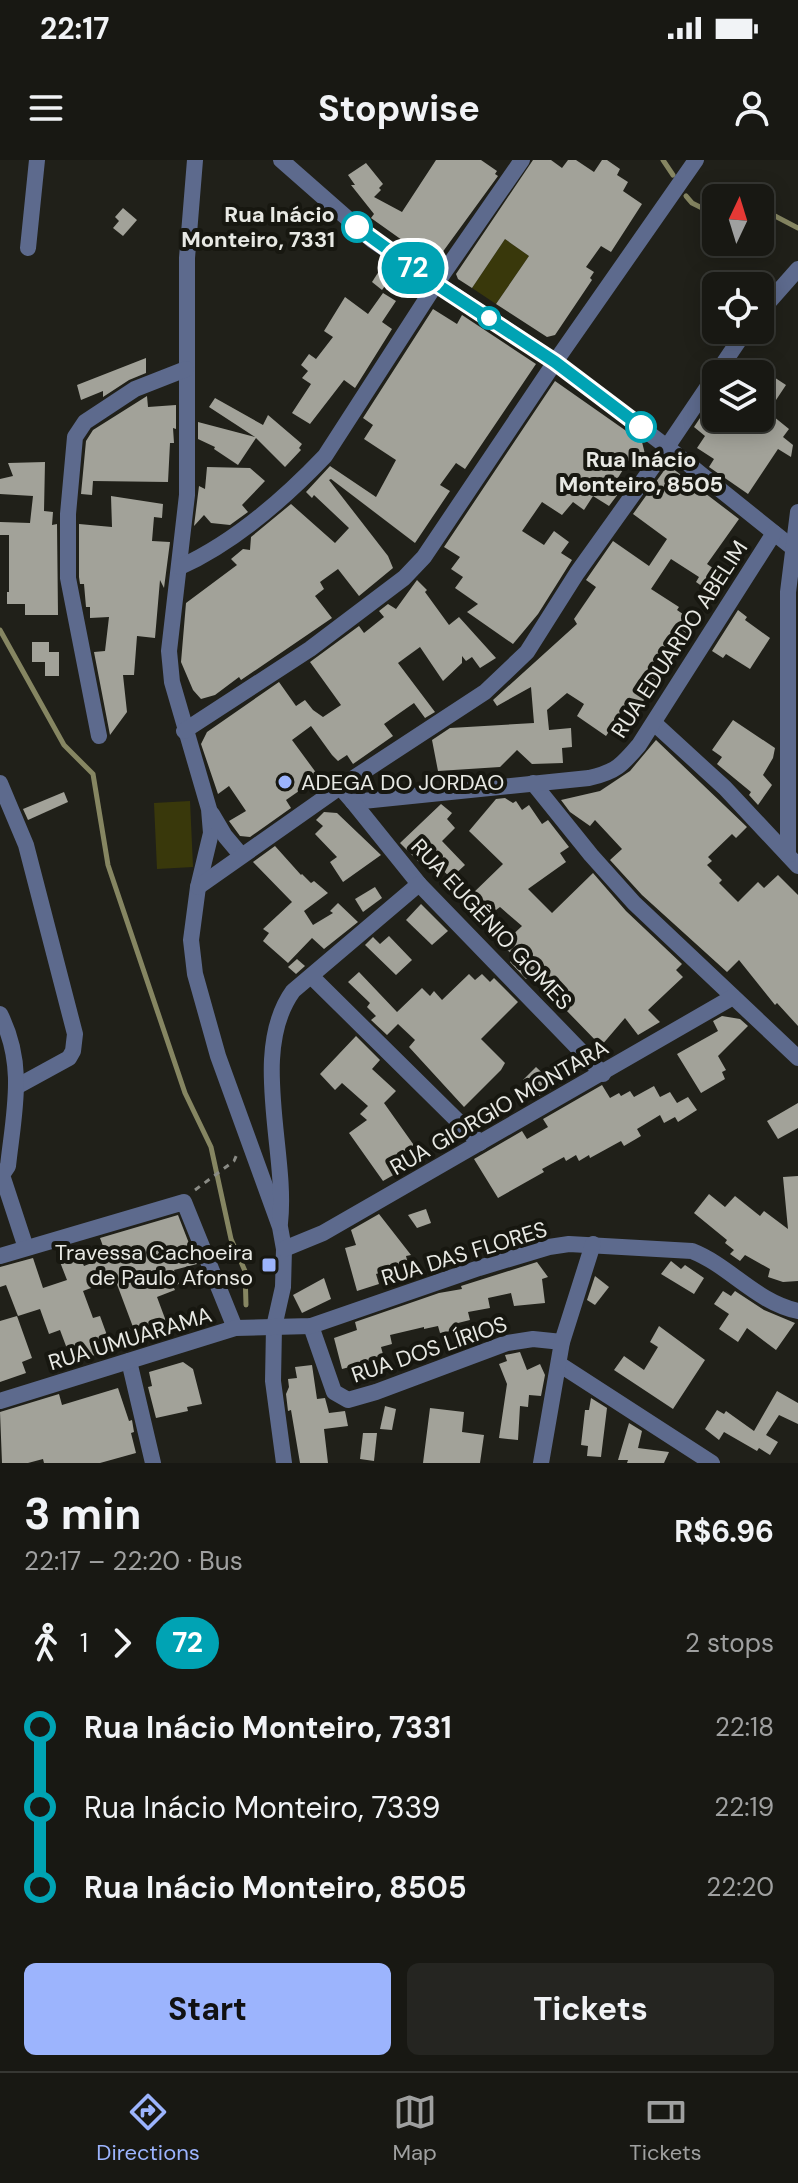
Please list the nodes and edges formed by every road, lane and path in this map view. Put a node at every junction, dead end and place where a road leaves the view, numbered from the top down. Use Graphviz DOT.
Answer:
graph roads {
  1 [pos="37,160"];
  2 [pos="195,160"];
  3 [pos="281,160"];
  4 [pos="522,160"];
  5 [pos="696,160"];
  6 [pos="28,248"];
  7 [pos="795,272"];
  8 [pos="436,284"];
  9 [pos="798,292"];
  10 [pos="774,296"];
  11 [pos="737,344"];
  12 [pos="555,362"];
  13 [pos="186,369"];
  14 [pos="667,447"];
  15 [pos="798,512"];
  16 [pos="774,533"];
  17 [pos="795,549"];
  18 [pos="180,567"];
  19 [pos="654,723"];
  20 [pos="184,731"];
  21 [pos="99,736"];
  22 [pos="0,783"];
  23 [pos="533,783"];
  24 [pos="340,787"];
  25 [pos="353,802"];
  26 [pos="209,809"];
  27 [pos="241,855"];
  28 [pos="793,860"];
  29 [pos="419,884"];
  30 [pos="198,887"];
  31 [pos="312,977"];
  32 [pos="733,997"];
  33 [pos="0,1014"];
  34 [pos="798,1058"];
  35 [pos="603,1074"];
  36 [pos="16,1087"];
  37 [pos="480,1143"];
  38 [pos="234,1161"];
  39 [pos="199,1186"];
  40 [pos="280,1227"];
  41 [pos="593,1244"];
  42 [pos="26,1248"];
  43 [pos="284,1249"];
  44 [pos="0,1256"];
  45 [pos="798,1311"];
  46 [pos="311,1326"];
  47 [pos="274,1327"];
  48 [pos="235,1328"];
  49 [pos="562,1342"];
  50 [pos="129,1361"];
  51 [pos="559,1364"];
  52 [pos="0,1401"];
  53 [pos="153,1463"];
  54 [pos="284,1463"];
  55 [pos="541,1463"];
  56 [pos="712,1463"];
  1 -- 6 [label="street"];
  2 -- 13 [label="street"];
  3 -- 8 [label="street"];
  4 -- 8 [label="street"];
  5 -- 12 [label="street"];
  7 -- 9 [label="street"];
  7 -- 10 [label="street"];
  8 -- 12 [label="street"];
  8 -- 18 [label="street"];
  11 -- 14 [label="street"];
  12 -- 14 [label="street"];
  12 -- 20 [label="street"];
  13 -- 18 [label="street"];
  13 -- 21 [label="street"];
  14 -- 16 [label="street"];
  14 -- 24 [label="street"];
  15 -- 17 [label="street"];
  16 -- 17 [label="street"];
  16 -- 19 [label="street, RUA EDUARDO ABELIM"];
  17 -- 28 [label="street"];
  18 -- 20 [label="street"];
  19 -- 23 [label="street, RUA EDUARDO ABELIM"];
  19 -- 28 [label="street"];
  20 -- 26 [label="street"];
  22 -- 36 [label="street"];
  23 -- 25 [label="street, RUA EDUARDO ABELIM"];
  23 -- 32 [label="street"];
  24 -- 25 [label="street"];
  24 -- 27 [label="street"];
  25 -- 29 [label="street, RUA EUGÊNIO GOMES"];
  26 -- 27 [label="street"];
  26 -- 30 [label="street"];
  27 -- 30 [label="street"];
  29 -- 31 [label="street"];
  29 -- 35 [label="street, RUA EUGÊNIO GOMES"];
  30 -- 40 [label="street"];
  31 -- 37 [label="street"];
  31 -- 40 [label="street"];
  32 -- 34 [label="street"];
  32 -- 35 [label="street, RUA GIORGIO MONTARA"];
  33 -- 36 [label="street"];
  35 -- 37 [label="street, RUA GIORGIO MONTARA"];
  36 -- 42 [label="street"];
  37 -- 43 [label="street, RUA GIORGIO MONTARA"];
  38 -- 39 [label="path"];
  40 -- 43 [label="street"];
  41 -- 45 [label="street, RUA DAS FLORES"];
  41 -- 46 [label="street, RUA DAS FLORES"];
  41 -- 49 [label="street"];
  42 -- 44 [label="street"];
  42 -- 48 [label="street"];
  43 -- 47 [label="street"];
  46 -- 47 [label="street, RUA DAS FLORES"];
  46 -- 49 [label="street, RUA DOS LÍRIOS"];
  47 -- 48 [label="street, RUA UMUARAMA"];
  47 -- 54 [label="street"];
  48 -- 50 [label="street, RUA UMUARAMA"];
  49 -- 51 [label="street"];
  50 -- 52 [label="street, RUA UMUARAMA"];
  50 -- 53 [label="street"];
  51 -- 55 [label="street"];
  51 -- 56 [label="street"];
}
